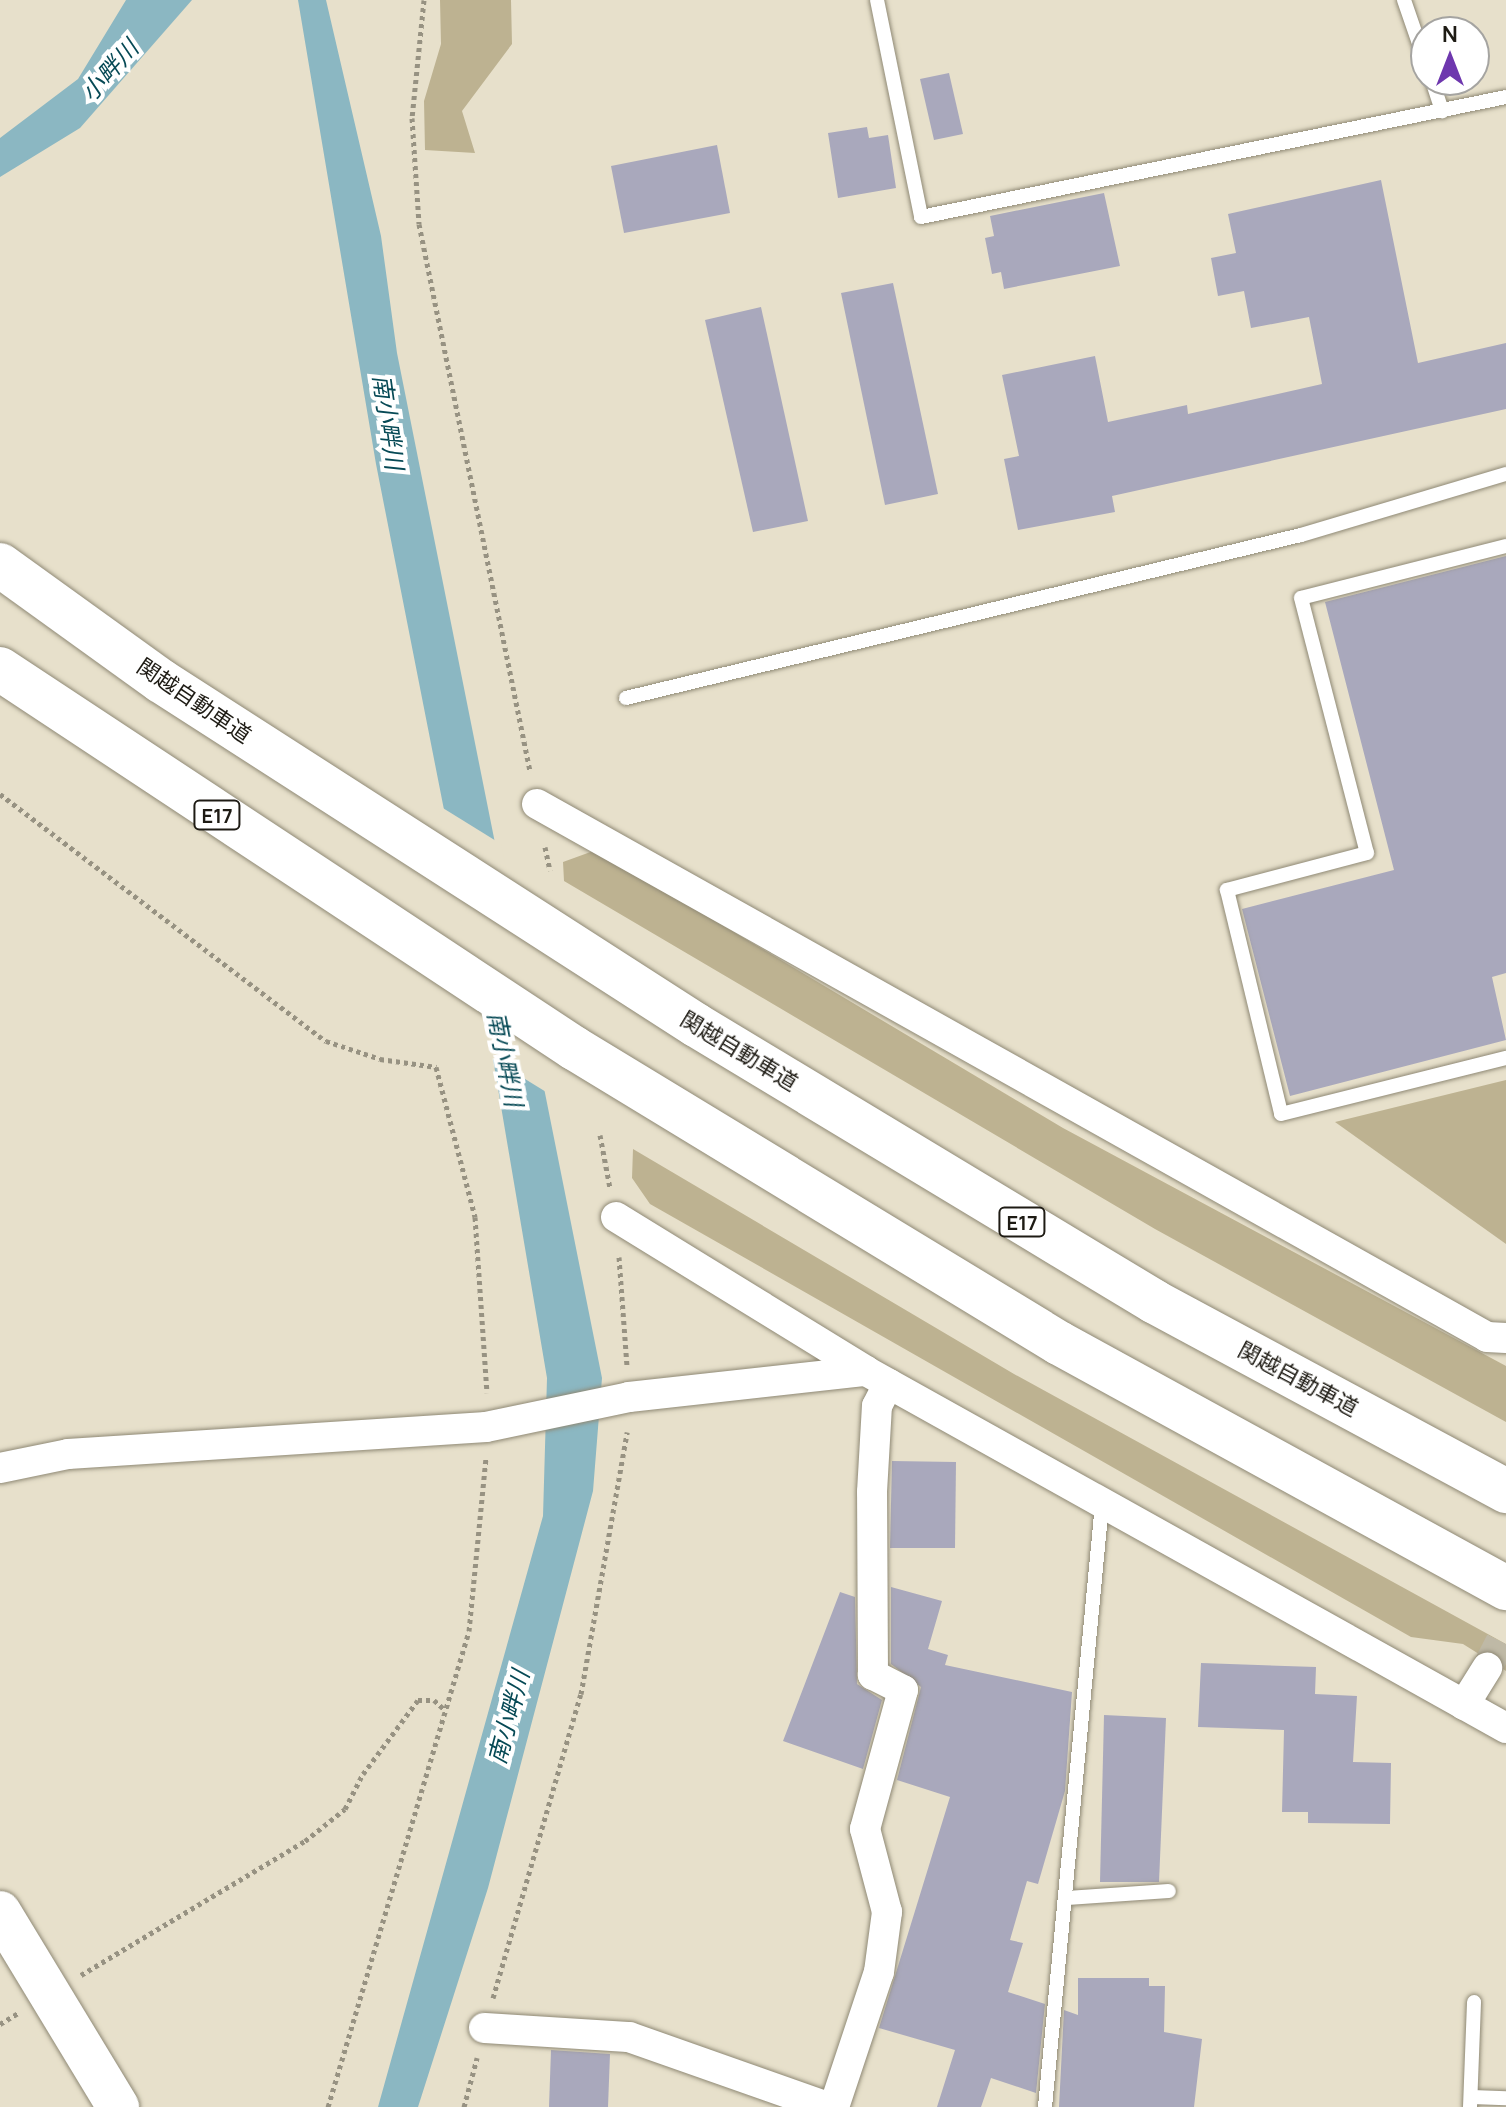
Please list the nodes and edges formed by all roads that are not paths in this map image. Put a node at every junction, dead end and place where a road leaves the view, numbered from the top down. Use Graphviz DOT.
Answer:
graph roads {
  1 [pos="877,0"];
  2 [pos="1437,96"];
  3 [pos="1506,97"];
  4 [pos="1442,111"];
  5 [pos="1506,474"];
  6 [pos="1506,546"];
  7 [pos="0,565"];
  8 [pos="0,669"];
  9 [pos="626,698"];
  10 [pos="537,804"];
  11 [pos="1506,1058"];
  12 [pos="616,1217"];
  13 [pos="1506,1338"];
  14 [pos="877,1377"];
  15 [pos="0,1468"];
  16 [pos="1506,1491"];
  17 [pos="1102,1504"];
  18 [pos="1506,1588"];
  19 [pos="1487,1668"];
  20 [pos="1464,1705"];
  21 [pos="1506,1728"];
  22 [pos="1169,1891"];
  23 [pos="1067,1898"];
  24 [pos="0,1912"];
  25 [pos="1474,2002"];
  26 [pos="484,2028"];
  27 [pos="1506,2098"];
  28 [pos="1471,2102"];
  29 [pos="118,2107"];
  30 [pos="828,2107"];
  31 [pos="834,2107"];
  32 [pos="1045,2107"];
  1 -- 4 [label="lane"];
  2 -- 4 [label="lane"];
  3 -- 4 [label="lane"];
  5 -- 9 [label="lane"];
  6 -- 11 [label="lane"];
  7 -- 16 [label="highway, 関越自動車道 / E17"];
  8 -- 18 [label="highway, E17"];
  10 -- 13 [label="street"];
  12 -- 14 [label="street"];
  14 -- 15 [label="street"];
  14 -- 17 [label="street"];
  14 -- 31 [label="street"];
  17 -- 20 [label="street"];
  17 -- 23 [label="lane"];
  19 -- 20 [label="street"];
  20 -- 21 [label="street"];
  22 -- 23 [label="lane"];
  23 -- 32 [label="lane"];
  24 -- 29 [label="street"];
  25 -- 28 [label="lane"];
  26 -- 30 [label="street"];
  27 -- 28 [label="lane"];
}
